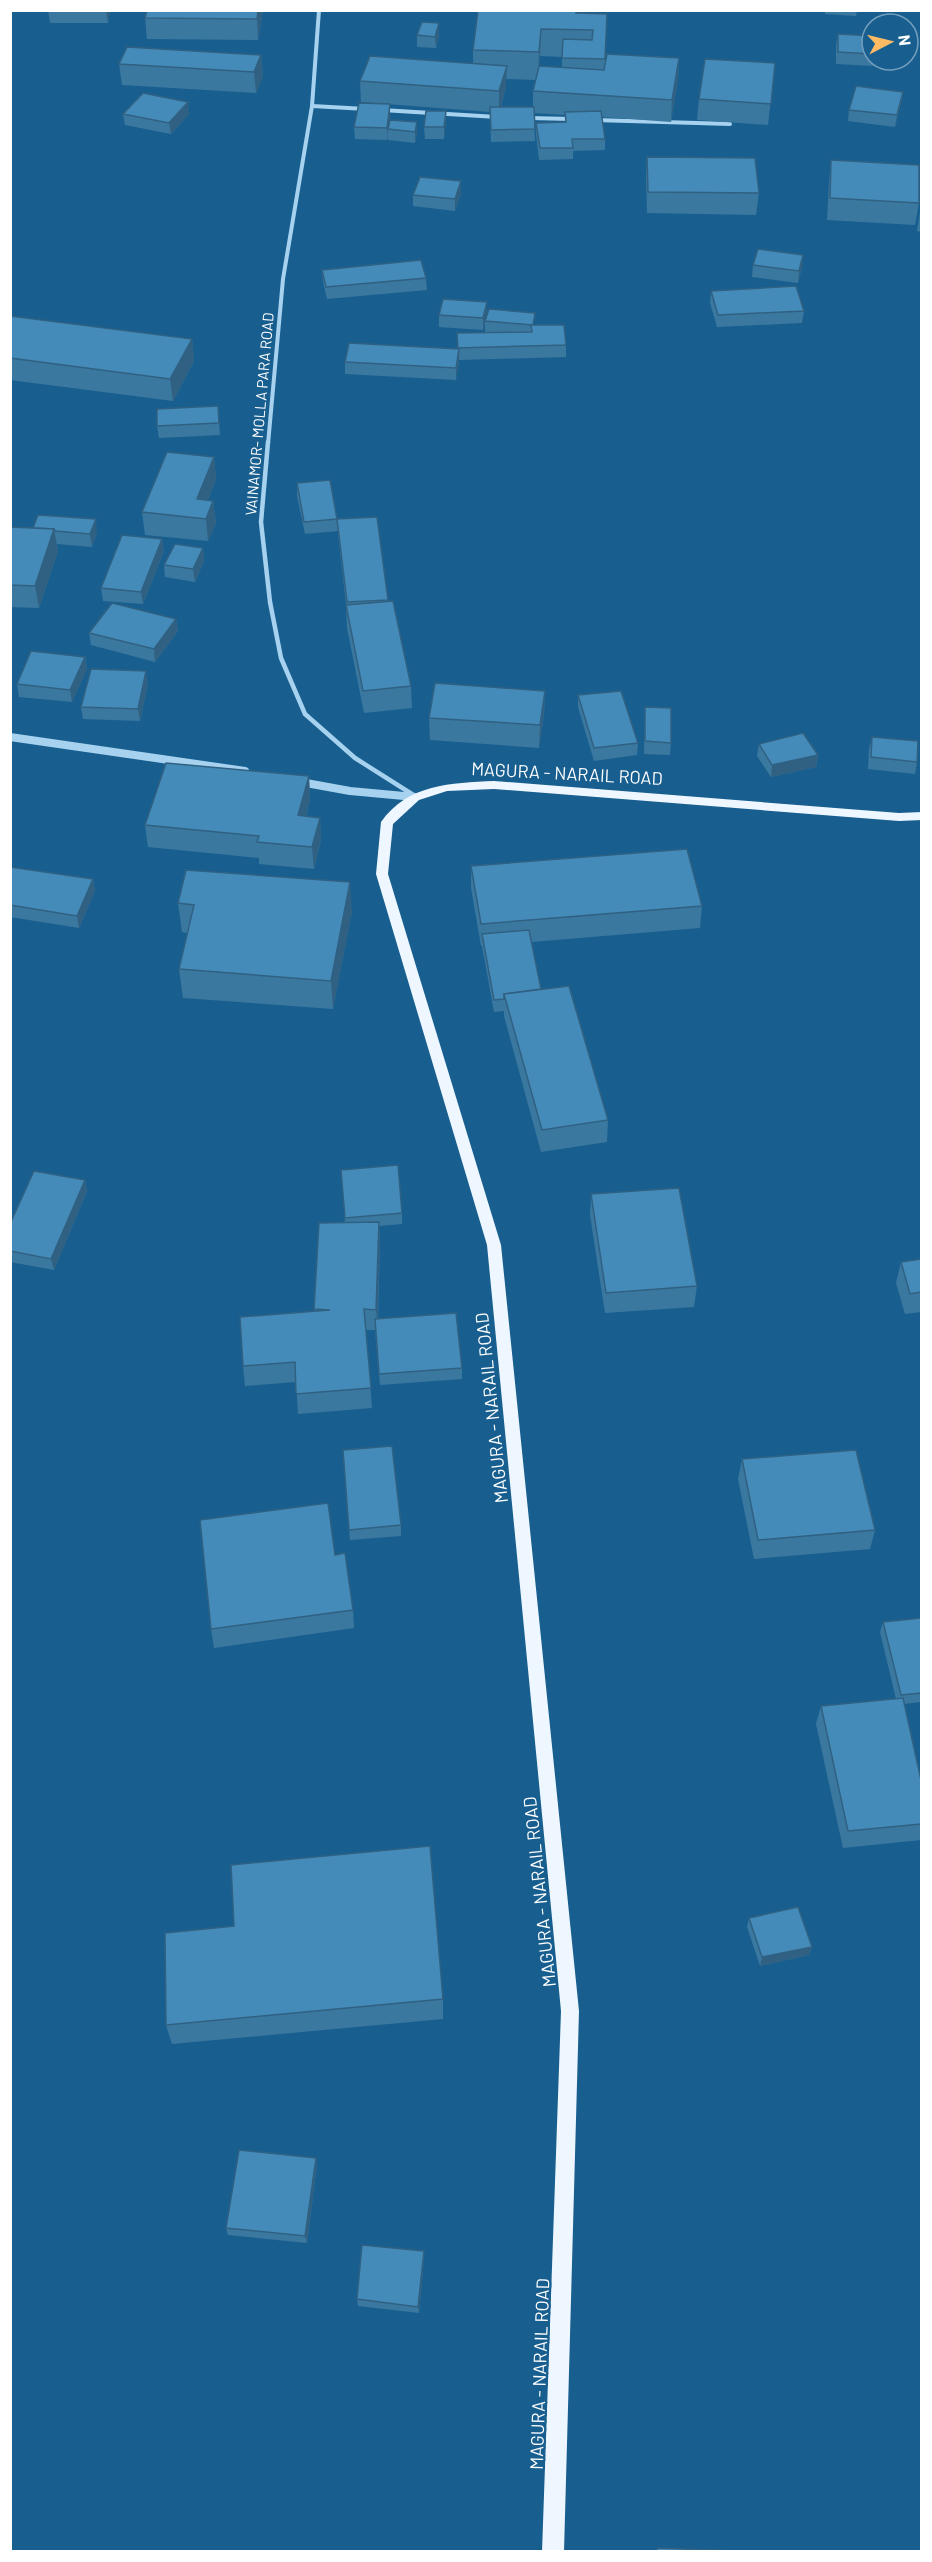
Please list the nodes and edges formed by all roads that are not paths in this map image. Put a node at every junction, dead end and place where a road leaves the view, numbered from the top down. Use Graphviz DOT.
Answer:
graph roads {
  1 [pos="319,10"];
  2 [pos="312,106"];
  3 [pos="368,110"];
  4 [pos="380,110"];
  5 [pos="502,117"];
  6 [pos="524,118"];
  7 [pos="578,119"];
  8 [pos="590,120"];
  9 [pos="730,124"];
  10 [pos="10,737"];
  11 [pos="252,772"];
  12 [pos="285,778"];
  13 [pos="415,797"];
  14 [pos="921,816"];
  15 [pos="553,2552"];
  1 -- 2 [label="street, VAINAMOR- MOLLA PARA ROAD"];
  2 -- 3 [label="street"];
  2 -- 13 [label="street, VAINAMOR- MOLLA PARA ROAD"];
  4 -- 5 [label="street"];
  6 -- 7 [label="street"];
  8 -- 9 [label="street"];
  10 -- 11 [label="street"];
  12 -- 13 [label="street"];
  13 -- 14 [label="main road, MAGURA - NARAIL ROAD"];
  13 -- 15 [label="main road, MAGURA - NARAIL ROAD"];
}
